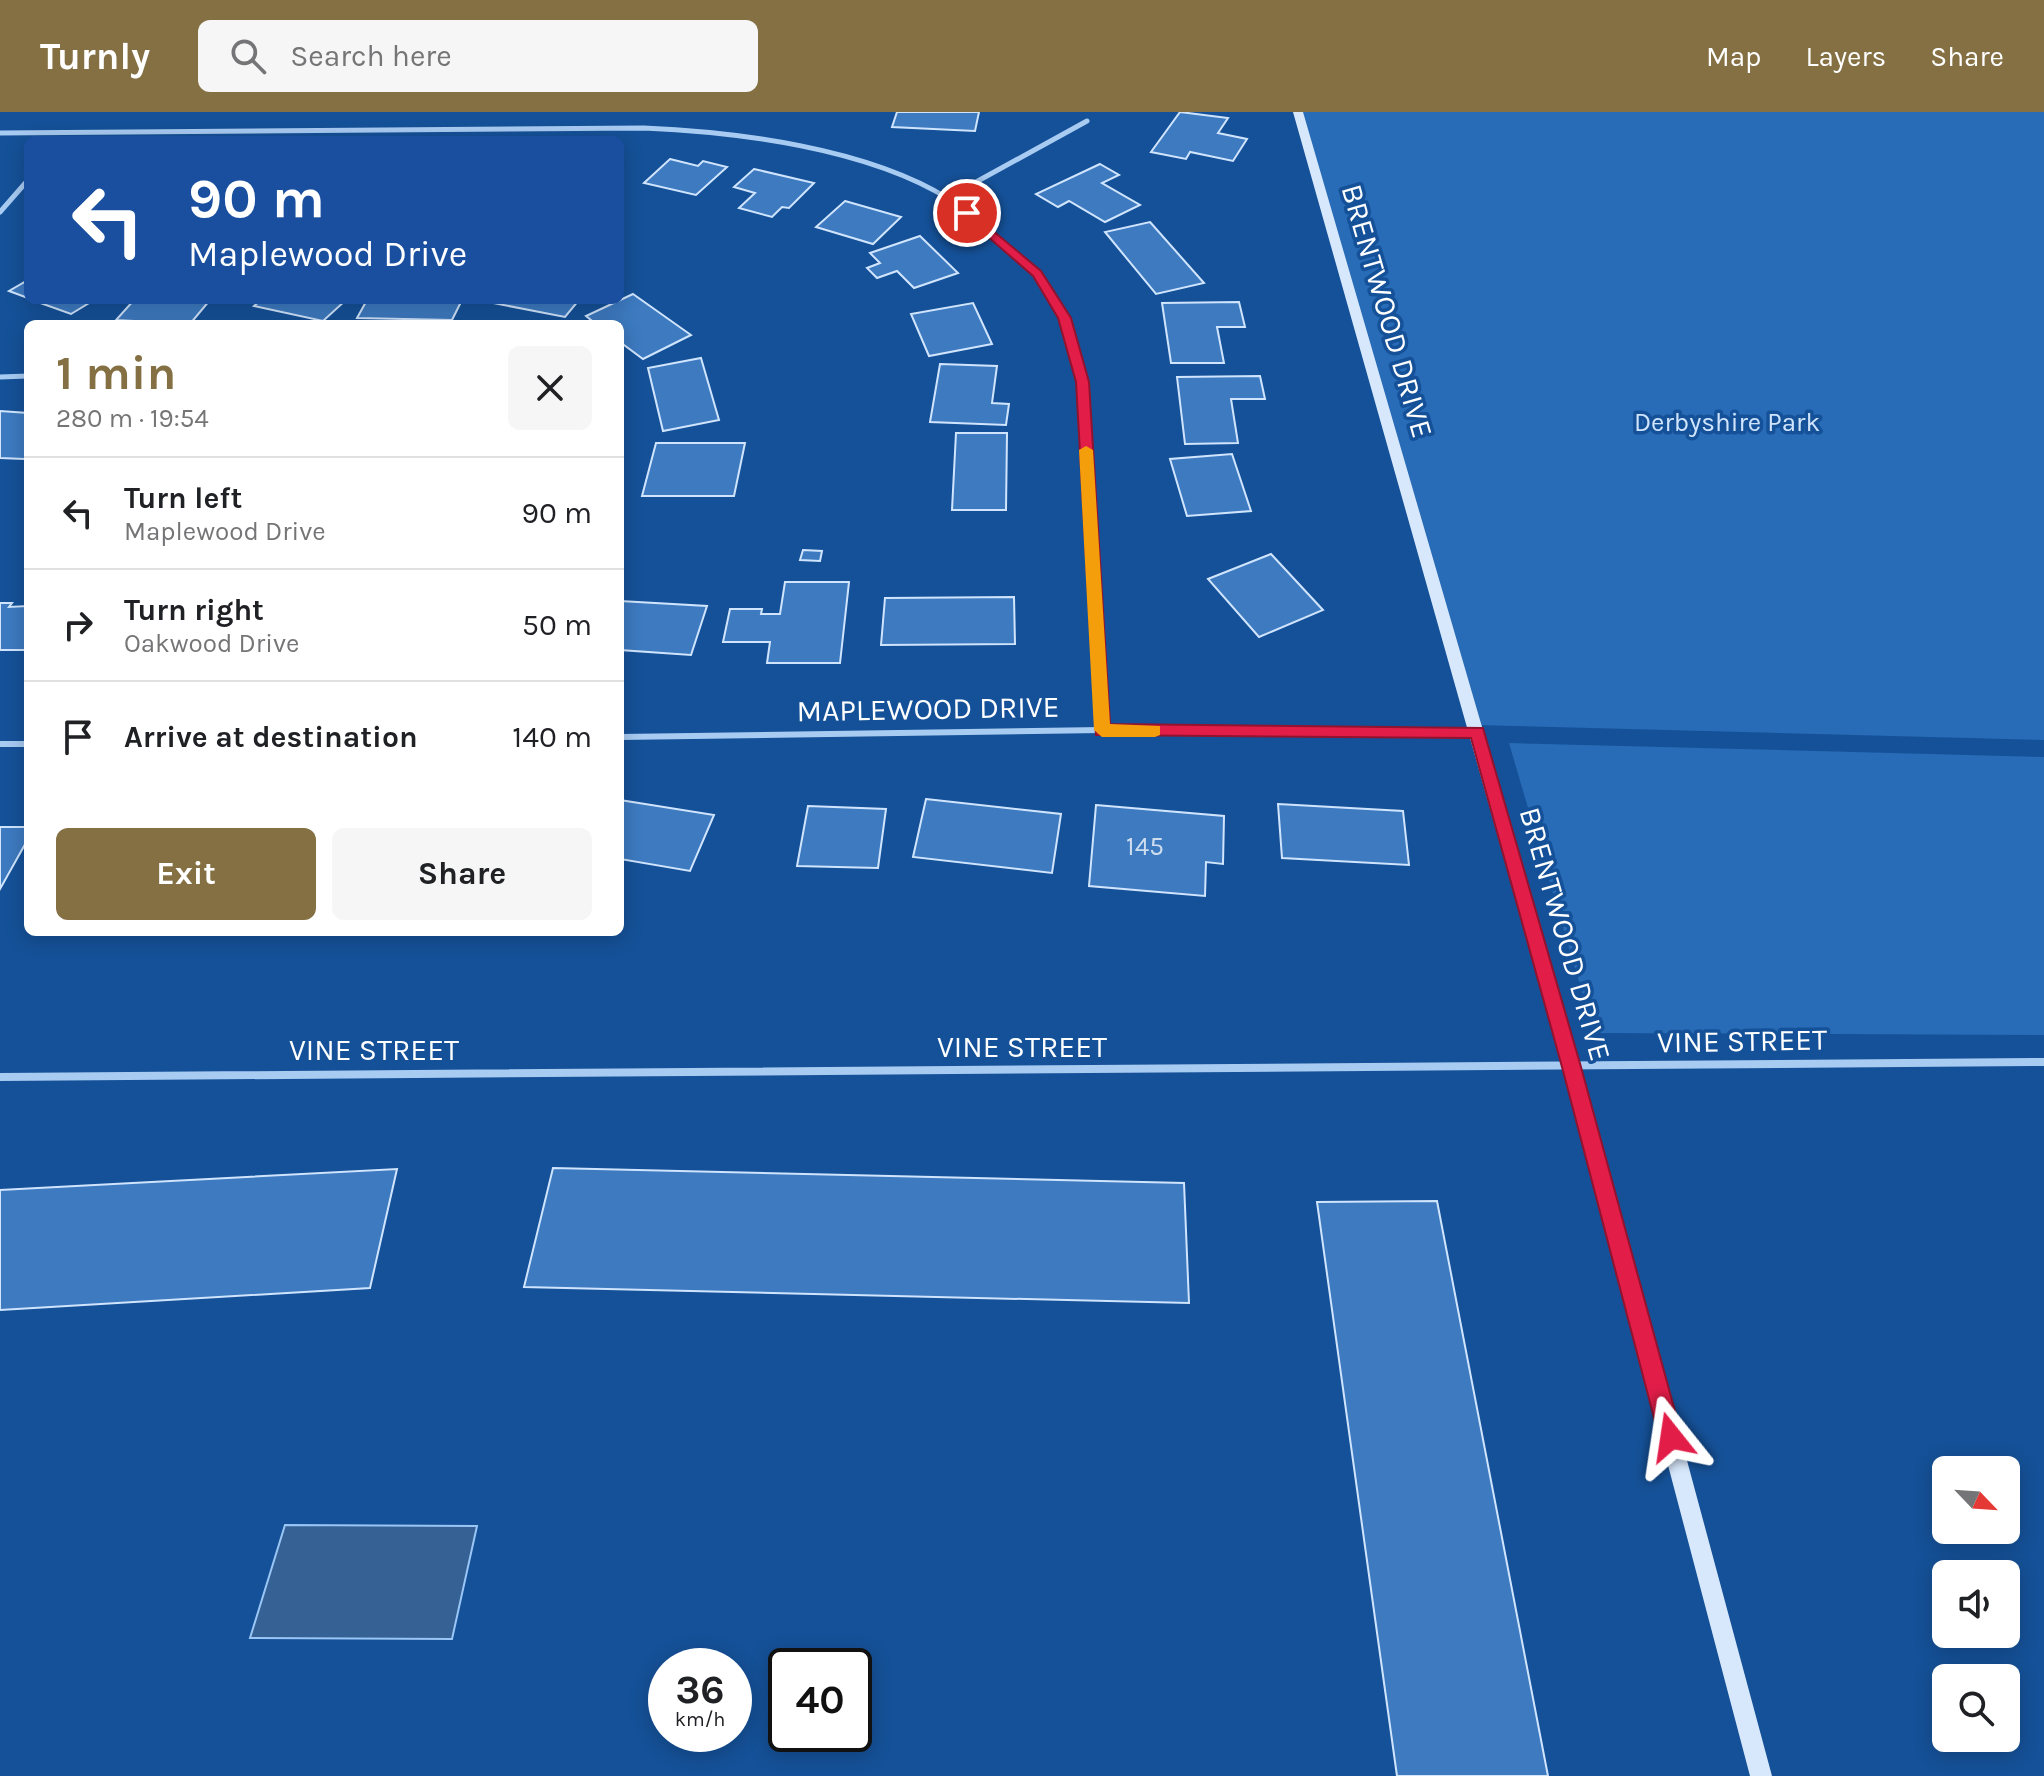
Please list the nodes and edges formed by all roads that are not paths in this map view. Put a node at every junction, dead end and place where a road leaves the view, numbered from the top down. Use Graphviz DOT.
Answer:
graph roads {
  1 [pos="1298,112"];
  2 [pos="1087,121"];
  3 [pos="0,133"];
  4 [pos="70,133"];
  5 [pos="67,136"];
  6 [pos="24,185"];
  7 [pos="947,198"];
  8 [pos="0,212"];
  9 [pos="24,376"];
  10 [pos="0,377"];
  11 [pos="1102,730"];
  12 [pos="1477,732"];
  13 [pos="624,737"];
  14 [pos="0,744"];
  15 [pos="24,744"];
  16 [pos="2044,1062"];
  17 [pos="1572,1067"];
  18 [pos="0,1077"];
  19 [pos="1761,1776"];
  1 -- 12 [label="street, BRENTWOOD DRIVE"];
  2 -- 7 [label="street"];
  3 -- 4 [label="street"];
  4 -- 5 [label="street"];
  4 -- 7 [label="street"];
  6 -- 8 [label="street"];
  7 -- 11 [label="street"];
  9 -- 10 [label="street"];
  11 -- 12 [label="street, MAPLEWOOD DRIVE"];
  11 -- 13 [label="street, MAPLEWOOD DRIVE"];
  12 -- 17 [label="street, BRENTWOOD DRIVE"];
  14 -- 15 [label="street"];
  16 -- 17 [label="street, VINE STREET"];
  17 -- 18 [label="street, VINE STREET"];
  17 -- 19 [label="street, BRENTWOOD DRIVE"];
}
